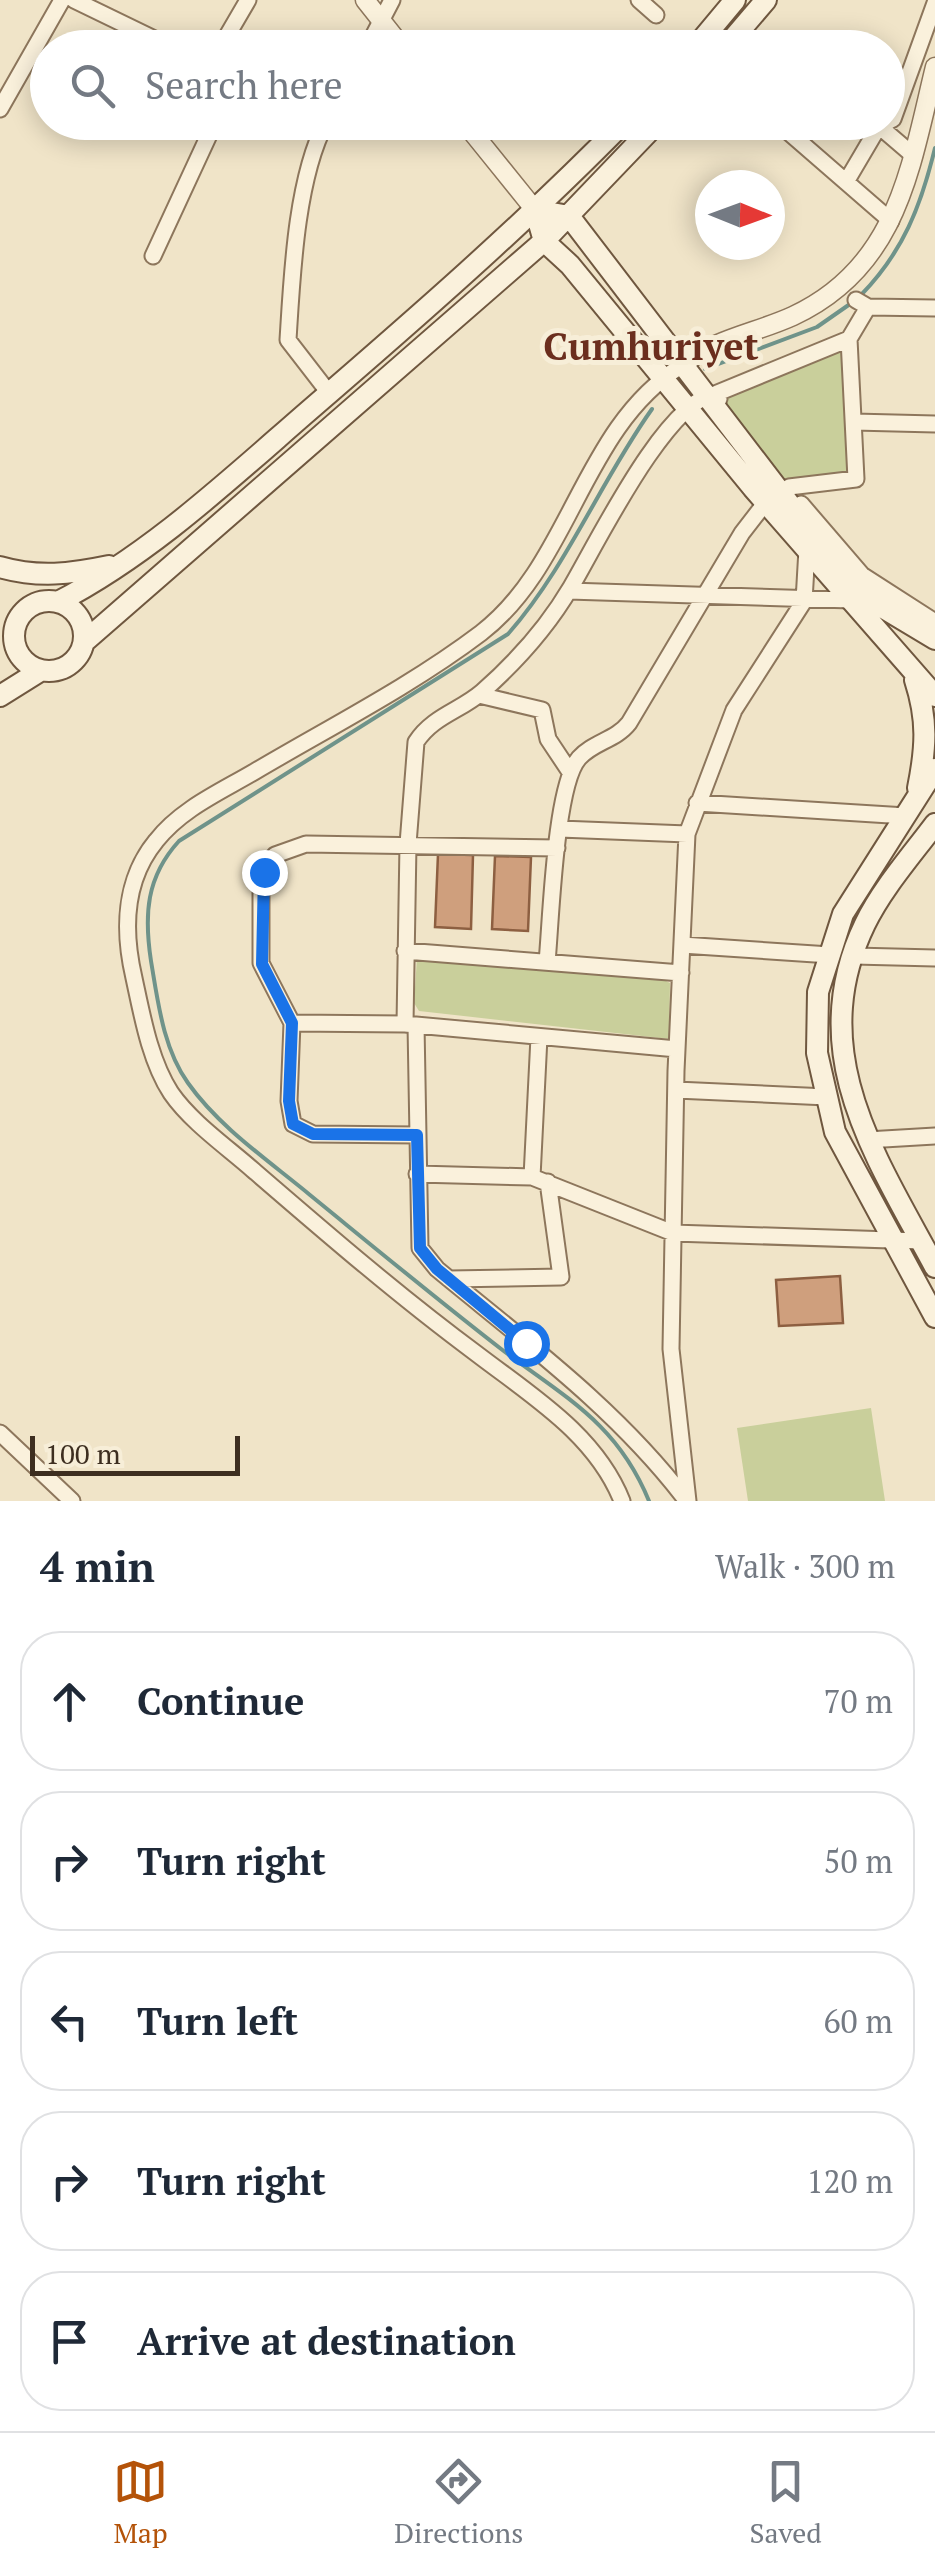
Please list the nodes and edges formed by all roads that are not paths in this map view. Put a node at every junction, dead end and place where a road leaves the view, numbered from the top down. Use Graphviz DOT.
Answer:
graph roads {
  1 [pos="62,0"];
  2 [pos="74,0"];
  3 [pos="248,0"];
  4 [pos="365,0"];
  5 [pos="392,0"];
  6 [pos="640,0"];
  7 [pos="734,0"];
  8 [pos="766,0"];
  9 [pos="935,3"];
  10 [pos="656,15"];
  11 [pos="381,21"];
  12 [pos="43,30"];
  13 [pos="136,30"];
  14 [pos="230,30"];
  15 [pos="376,30"];
  16 [pos="388,30"];
  17 [pos="710,30"];
  18 [pos="740,30"];
  19 [pos="30,49"];
  20 [pos="935,67"];
  21 [pos="905,85"];
  22 [pos="5,88"];
  23 [pos="0,109"];
  24 [pos="208,140"];
  25 [pos="318,140"];
  26 [pos="479,140"];
  27 [pos="606,140"];
  28 [pos="641,140"];
  29 [pos="798,140"];
  30 [pos="870,140"];
  31 [pos="895,140"];
  32 [pos="914,156"];
  33 [pos="846,182"];
  34 [pos="535,210"];
  35 [pos="569,216"];
  36 [pos="891,221"];
  37 [pos="544,241"];
  38 [pos="153,256"];
  39 [pos="935,308"];
  40 [pos="849,339"];
  41 [pos="681,366"];
  42 [pos="663,378"];
  43 [pos="329,393"];
  44 [pos="703,400"];
  45 [pos="854,422"];
  46 [pos="935,424"];
  47 [pos="788,487"];
  48 [pos="766,502"];
  49 [pos="806,549"];
  50 [pos="121,563"];
  51 [pos="0,568"];
  52 [pos="568,591"];
  53 [pos="709,594"];
  54 [pos="851,600"];
  55 [pos="50,601"];
  56 [pos="804,601"];
  57 [pos="929,631"];
  58 [pos="84,642"];
  59 [pos="7,643"];
  60 [pos="935,653"];
  61 [pos="909,664"];
  62 [pos="40,671"];
  63 [pos="479,695"];
  64 [pos="0,696"];
  65 [pos="935,696"];
  66 [pos="935,769"];
  67 [pos="570,772"];
  68 [pos="697,803"];
  69 [pos="911,808"];
  70 [pos="935,824"];
  71 [pos="560,828"];
  72 [pos="687,834"];
  73 [pos="408,844"];
  74 [pos="557,848"];
  75 [pos="682,945"];
  76 [pos="405,951"];
  77 [pos="830,955"];
  78 [pos="854,956"];
  79 [pos="935,958"];
  80 [pos="548,962"];
  81 [pos="681,973"];
  82 [pos="292,1023"];
  83 [pos="410,1025"];
  84 [pos="539,1037"];
  85 [pos="677,1049"];
  86 [pos="676,1090"];
  87 [pos="827,1097"];
  88 [pos="417,1135"];
  89 [pos="935,1136"];
  90 [pos="867,1140"];
  91 [pos="417,1174"];
  92 [pos="540,1179"];
  93 [pos="673,1232"];
  94 [pos="893,1240"];
  95 [pos="922,1241"];
  96 [pos="935,1266"];
  97 [pos="449,1278"];
  98 [pos="935,1317"];
  99 [pos="0,1433"];
  100 [pos="72,1501"];
  101 [pos="622,1501"];
  102 [pos="687,1501"];
  1 -- 12 [label="street"];
  2 -- 13 [label="street"];
  3 -- 14 [label="street"];
  4 -- 11 [label="street"];
  5 -- 11 [label="street"];
  6 -- 10 [label="street"];
  7 -- 17 [label="main road"];
  8 -- 18 [label="main road"];
  9 -- 21 [label="street"];
  11 -- 15 [label="street"];
  11 -- 16 [label="street"];
  19 -- 22 [label="street"];
  20 -- 32 [label="street"];
  22 -- 23 [label="street"];
  24 -- 38 [label="street"];
  25 -- 43 [label="street"];
  26 -- 34 [label="street"];
  27 -- 34 [label="main road"];
  28 -- 35 [label="main road"];
  29 -- 33 [label="street"];
  30 -- 33 [label="street"];
  31 -- 32 [label="street"];
  32 -- 36 [label="street"];
  33 -- 36 [label="street"];
  34 -- 35 [label="main road"];
  34 -- 37 [label="main road"];
  34 -- 43 [label="main road"];
  35 -- 37 [label="main road"];
  35 -- 41 [label="main road"];
  36 -- 41 [label="street"];
  37 -- 42 [label="main road"];
  37 -- 58 [label="main road"];
  39 -- 40 [label="street"];
  40 -- 44 [label="street"];
  40 -- 45 [label="street"];
  41 -- 42 [label="street"];
  41 -- 44 [label="main road"];
  42 -- 44 [label="main road"];
  42 -- 101 [label="street"];
  43 -- 50 [label="main road"];
  44 -- 47 [label="street"];
  44 -- 48 [label="main road"];
  44 -- 52 [label="street"];
  44 -- 57 [label="main road"];
  45 -- 46 [label="street"];
  45 -- 47 [label="street"];
  47 -- 57 [label="street"];
  48 -- 49 [label="main road"];
  48 -- 53 [label="street"];
  49 -- 54 [label="main road"];
  49 -- 56 [label="street"];
  50 -- 51 [label="main road"];
  50 -- 55 [label="main road"];
  51 -- 55 [label="main road"];
  52 -- 53 [label="street"];
  52 -- 63 [label="street"];
  53 -- 56 [label="street"];
  53 -- 67 [label="street"];
  54 -- 56 [label="street"];
  54 -- 61 [label="main road"];
  55 -- 58 [label="main road"];
  55 -- 59 [label="main road"];
  56 -- 68 [label="street"];
  57 -- 60 [label="street"];
  58 -- 62 [label="main road"];
  59 -- 62 [label="main road"];
  61 -- 65 [label="main road"];
  61 -- 69 [label="main road"];
  62 -- 64 [label="main road"];
  63 -- 67 [label="street"];
  63 -- 73 [label="street"];
  66 -- 69 [label="main road"];
  67 -- 71 [label="street"];
  68 -- 69 [label="street"];
  68 -- 72 [label="street"];
  69 -- 77 [label="main road"];
  70 -- 78 [label="main road"];
  71 -- 72 [label="street"];
  71 -- 74 [label="street"];
  72 -- 75 [label="street"];
  73 -- 74 [label="street"];
  73 -- 76 [label="street"];
  73 -- 82 [label="street"];
  74 -- 80 [label="street"];
  75 -- 77 [label="street"];
  75 -- 81 [label="street"];
  76 -- 80 [label="street"];
  76 -- 83 [label="street"];
  77 -- 87 [label="main road"];
  78 -- 79 [label="street"];
  78 -- 90 [label="main road"];
  80 -- 81 [label="street"];
  81 -- 85 [label="street"];
  82 -- 83 [label="street"];
  82 -- 88 [label="street"];
  83 -- 84 [label="street"];
  83 -- 88 [label="street"];
  84 -- 85 [label="street"];
  84 -- 92 [label="street"];
  85 -- 86 [label="street"];
  86 -- 87 [label="street"];
  86 -- 93 [label="street"];
  87 -- 94 [label="main road"];
  88 -- 91 [label="street"];
  89 -- 90 [label="street"];
  90 -- 95 [label="main road"];
  91 -- 92 [label="street"];
  91 -- 97 [label="street"];
  92 -- 93 [label="street"];
  92 -- 97 [label="street"];
  93 -- 94 [label="street"];
  93 -- 102 [label="street"];
  94 -- 95 [label="street"];
  94 -- 98 [label="main road"];
  95 -- 96 [label="main road"];
  97 -- 102 [label="street"];
  99 -- 100 [label="street"];
}
